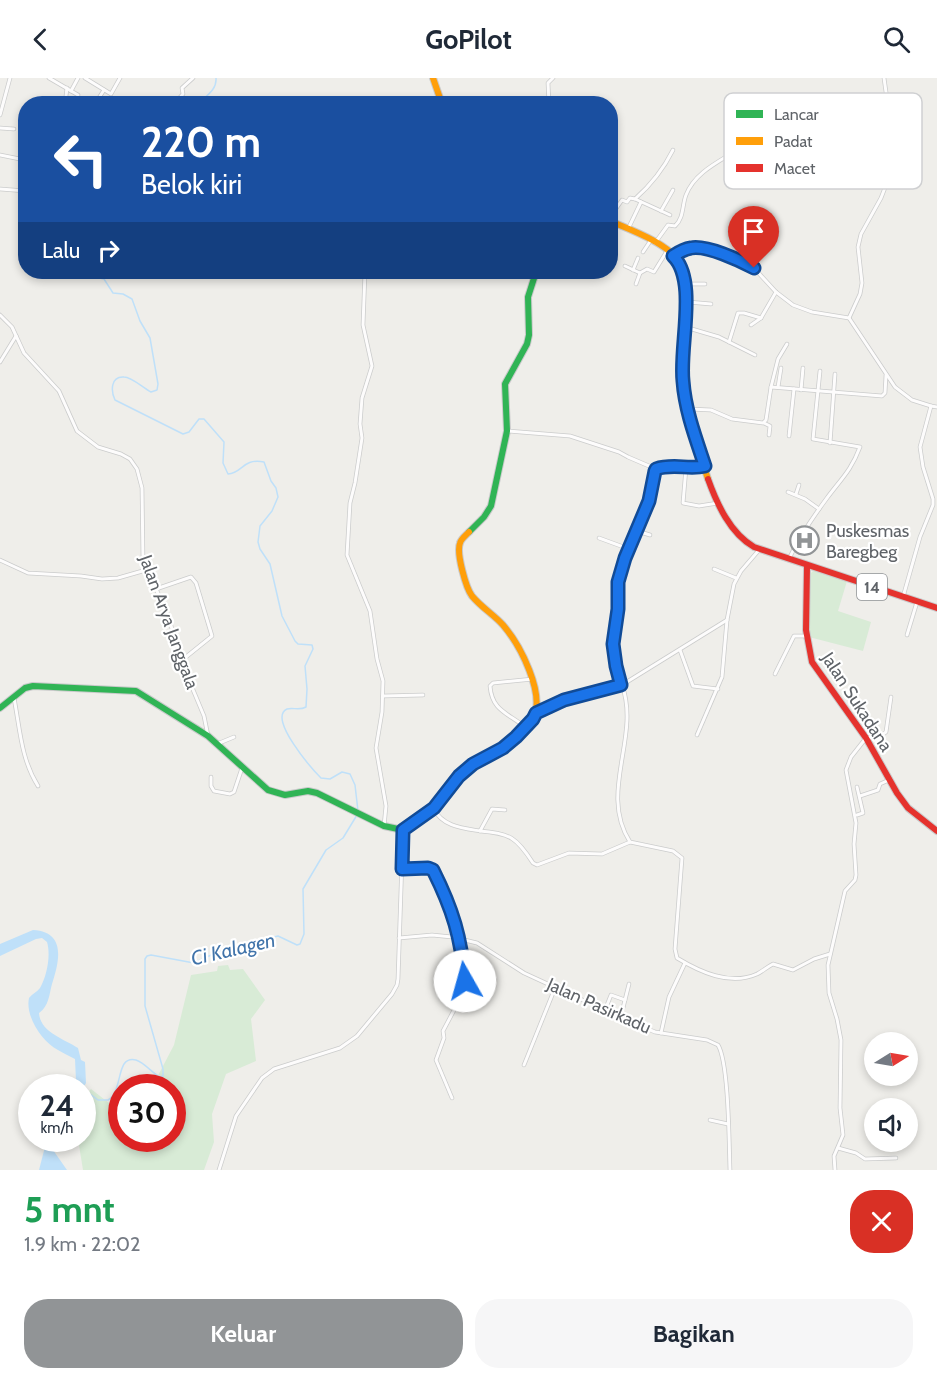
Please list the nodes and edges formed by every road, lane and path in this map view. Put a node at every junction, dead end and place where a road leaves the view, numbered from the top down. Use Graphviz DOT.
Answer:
graph roads {
  1 [pos="10,78"];
  2 [pos="49,78"];
  3 [pos="60,78"];
  4 [pos="78,78"];
  5 [pos="86,78"];
  6 [pos="120,78"];
  7 [pos="193,78"];
  8 [pos="433,78"];
  9 [pos="553,78"];
  10 [pos="884,78"];
  11 [pos="58,82"];
  12 [pos="69,89"];
  13 [pos="104,90"];
  14 [pos="886,93"];
  15 [pos="78,95"];
  16 [pos="67,96"];
  17 [pos="100,96"];
  18 [pos="181,96"];
  19 [pos="439,96"];
  20 [pos="548,96"];
  21 [pos="0,115"];
  22 [pos="0,128"];
  23 [pos="14,129"];
  24 [pos="673,150"];
  25 [pos="0,155"];
  26 [pos="724,158"];
  27 [pos="18,159"];
  28 [pos="0,189"];
  29 [pos="885,189"];
  30 [pos="18,190"];
  31 [pos="673,190"];
  32 [pos="635,199"];
  33 [pos="641,202"];
  34 [pos="618,206"];
  35 [pos="661,211"];
  36 [pos="670,215"];
  37 [pos="618,223"];
  38 [pos="628,229"];
  39 [pos="653,242"];
  40 [pos="667,251"];
  41 [pos="643,252"];
  42 [pos="673,256"];
  43 [pos="638,258"];
  44 [pos="625,266"];
  45 [pos="633,270"];
  46 [pos="640,273"];
  47 [pos="365,279"];
  48 [pos="534,279"];
  49 [pos="636,284"];
  50 [pos="686,284"];
  51 [pos="705,284"];
  52 [pos="776,292"];
  53 [pos="686,302"];
  54 [pos="711,304"];
  55 [pos="0,315"];
  56 [pos="761,318"];
  57 [pos="849,318"];
  58 [pos="751,325"];
  59 [pos="684,327"];
  60 [pos="16,336"];
  61 [pos="729,342"];
  62 [pos="787,344"];
  63 [pos="755,355"];
  64 [pos="0,362"];
  65 [pos="781,368"];
  66 [pos="803,368"];
  67 [pos="820,371"];
  68 [pos="835,374"];
  69 [pos="886,375"];
  70 [pos="771,387"];
  71 [pos="778,387"];
  72 [pos="794,389"];
  73 [pos="801,390"];
  74 [pos="819,391"];
  75 [pos="834,392"];
  76 [pos="931,406"];
  77 [pos="937,406"];
  78 [pos="688,410"];
  79 [pos="764,423"];
  80 [pos="507,431"];
  81 [pos="769,435"];
  82 [pos="789,436"];
  83 [pos="830,443"];
  84 [pos="705,466"];
  85 [pos="686,468"];
  86 [pos="656,469"];
  87 [pos="799,485"];
  88 [pos="788,492"];
  89 [pos="796,494"];
  90 [pos="718,502"];
  91 [pos="819,509"];
  92 [pos="637,531"];
  93 [pos="650,535"];
  94 [pos="599,538"];
  95 [pos="629,549"];
  96 [pos="759,550"];
  97 [pos="789,559"];
  98 [pos="0,560"];
  99 [pos="807,567"];
  100 [pos="714,569"];
  101 [pos="147,570"];
  102 [pos="736,578"];
  103 [pos="156,589"];
  104 [pos="903,597"];
  105 [pos="917,602"];
  106 [pos="937,608"];
  107 [pos="727,620"];
  108 [pos="907,635"];
  109 [pos="807,636"];
  110 [pos="680,650"];
  111 [pos="181,661"];
  112 [pos="775,674"];
  113 [pos="533,679"];
  114 [pos="621,685"];
  115 [pos="718,690"];
  116 [pos="423,695"];
  117 [pos="14,696"];
  118 [pos="383,696"];
  119 [pos="891,697"];
  120 [pos="1,707"];
  121 [pos="536,713"];
  122 [pos="525,727"];
  123 [pos="698,735"];
  124 [pos="208,736"];
  125 [pos="234,737"];
  126 [pos="866,738"];
  127 [pos="217,744"];
  128 [pos="242,768"];
  129 [pos="211,777"];
  130 [pos="889,780"];
  131 [pos="38,786"];
  132 [pos="858,787"];
  133 [pos="860,796"];
  134 [pos="434,808"];
  135 [pos="505,810"];
  136 [pos="857,815"];
  137 [pos="384,826"];
  138 [pos="403,830"];
  139 [pos="480,831"];
  140 [pos="937,831"];
  141 [pos="630,842"];
  142 [pos="402,869"];
  143 [pos="399,938"];
  144 [pos="460,939"];
  145 [pos="830,954"];
  146 [pos="685,963"];
  147 [pos="629,984"];
  148 [pos="555,988"];
  149 [pos="625,1000"];
  150 [pos="623,1008"];
  151 [pos="605,1011"];
  152 [pos="661,1033"];
  153 [pos="524,1065"];
  154 [pos="452,1098"];
  155 [pos="710,1120"];
  156 [pos="728,1124"];
  157 [pos="838,1148"];
  158 [pos="896,1158"];
  159 [pos="219,1170"];
  160 [pos="730,1170"];
  161 [pos="835,1170"];
  1 -- 21 [label="street"];
  2 -- 11 [label="street"];
  3 -- 11 [label="street"];
  4 -- 12 [label="street"];
  5 -- 13 [label="street"];
  6 -- 13 [label="street"];
  7 -- 18 [label="street"];
  8 -- 19 [label="main road"];
  9 -- 20 [label="street"];
  10 -- 14 [label="street"];
  11 -- 12 [label="street"];
  12 -- 15 [label="street"];
  12 -- 16 [label="street"];
  13 -- 17 [label="street"];
  22 -- 23 [label="street"];
  24 -- 32 [label="street"];
  25 -- 27 [label="street"];
  26 -- 39 [label="street"];
  28 -- 30 [label="street"];
  29 -- 57 [label="street"];
  31 -- 35 [label="street"];
  32 -- 33 [label="street"];
  32 -- 34 [label="street"];
  33 -- 35 [label="street"];
  33 -- 38 [label="street"];
  35 -- 36 [label="street"];
  37 -- 38 [label="main road, 14"];
  38 -- 39 [label="main road, 14"];
  39 -- 40 [label="main road, 14"];
  39 -- 41 [label="street"];
  40 -- 42 [label="main road, 14"];
  40 -- 46 [label="street"];
  42 -- 50 [label="main road, 14"];
  42 -- 52 [label="street"];
  43 -- 45 [label="street"];
  44 -- 45 [label="street"];
  45 -- 46 [label="street"];
  46 -- 49 [label="street"];
  47 -- 118 [label="street"];
  48 -- 80 [label="main road"];
  50 -- 51 [label="street"];
  50 -- 53 [label="main road, 14"];
  52 -- 56 [label="street"];
  52 -- 57 [label="street"];
  53 -- 54 [label="street"];
  53 -- 59 [label="main road, 14"];
  55 -- 60 [label="street, Jalan Arya Janggala"];
  56 -- 58 [label="street"];
  56 -- 61 [label="street"];
  57 -- 69 [label="street"];
  59 -- 61 [label="street"];
  59 -- 78 [label="main road, 14"];
  60 -- 64 [label="street"];
  60 -- 101 [label="street, Jalan Arya Janggala"];
  61 -- 63 [label="street"];
  62 -- 70 [label="street"];
  65 -- 71 [label="street"];
  66 -- 73 [label="street"];
  67 -- 74 [label="street"];
  68 -- 75 [label="street"];
  69 -- 75 [label="street"];
  69 -- 76 [label="street"];
  70 -- 71 [label="street"];
  70 -- 79 [label="street"];
  71 -- 72 [label="street"];
  72 -- 73 [label="street"];
  72 -- 82 [label="street"];
  73 -- 74 [label="street"];
  74 -- 75 [label="street"];
  74 -- 83 [label="street"];
  75 -- 83 [label="street"];
  76 -- 77 [label="street"];
  76 -- 104 [label="street"];
  78 -- 79 [label="street"];
  78 -- 84 [label="main road, 14"];
  79 -- 81 [label="street"];
  80 -- 86 [label="street"];
  80 -- 113 [label="main road"];
  83 -- 91 [label="street"];
  84 -- 85 [label="street"];
  84 -- 90 [label="main road, 14"];
  85 -- 86 [label="street"];
  85 -- 90 [label="street"];
  86 -- 92 [label="street"];
  87 -- 89 [label="street"];
  88 -- 89 [label="street"];
  89 -- 91 [label="street"];
  90 -- 96 [label="main road, 14"];
  91 -- 97 [label="street"];
  92 -- 93 [label="street"];
  92 -- 95 [label="street"];
  94 -- 95 [label="street"];
  95 -- 114 [label="street"];
  96 -- 97 [label="main road, 14"];
  96 -- 102 [label="street"];
  97 -- 99 [label="main road, 14"];
  98 -- 101 [label="street"];
  99 -- 104 [label="main road, 14"];
  99 -- 109 [label="main road, Jalan Sukadana"];
  100 -- 102 [label="street"];
  101 -- 103 [label="street, Jalan Arya Janggala"];
  102 -- 107 [label="street"];
  103 -- 111 [label="street, Jalan Arya Janggala"];
  103 -- 111 [label="street"];
  104 -- 105 [label="main road, 14"];
  105 -- 106 [label="main road, 14"];
  105 -- 108 [label="street"];
  107 -- 110 [label="street"];
  107 -- 115 [label="street"];
  109 -- 112 [label="street"];
  109 -- 126 [label="main road, Jalan Sukadana"];
  110 -- 114 [label="street"];
  110 -- 115 [label="street"];
  111 -- 124 [label="street, Jalan Arya Janggala"];
  113 -- 121 [label="main road"];
  113 -- 122 [label="street"];
  114 -- 121 [label="street"];
  114 -- 141 [label="street"];
  115 -- 123 [label="street"];
  116 -- 118 [label="street"];
  117 -- 120 [label="main road"];
  117 -- 124 [label="main road"];
  117 -- 131 [label="street"];
  118 -- 137 [label="street"];
  119 -- 126 [label="street"];
  121 -- 122 [label="main road"];
  122 -- 134 [label="main road"];
  124 -- 127 [label="main road"];
  125 -- 127 [label="street"];
  126 -- 130 [label="main road, Jalan Sukadana"];
  126 -- 145 [label="street"];
  127 -- 128 [label="main road"];
  128 -- 129 [label="street"];
  128 -- 137 [label="main road"];
  130 -- 133 [label="street"];
  130 -- 140 [label="main road, Jalan Sukadana"];
  132 -- 133 [label="street"];
  133 -- 136 [label="street"];
  134 -- 138 [label="main road"];
  134 -- 139 [label="street"];
  135 -- 139 [label="street"];
  137 -- 138 [label="main road"];
  138 -- 142 [label="street"];
  139 -- 141 [label="street"];
  141 -- 146 [label="street"];
  142 -- 143 [label="street"];
  142 -- 144 [label="street"];
  143 -- 144 [label="street, Jalan Pasirkadu"];
  143 -- 159 [label="street"];
  144 -- 148 [label="street, Jalan Pasirkadu"];
  144 -- 154 [label="street"];
  145 -- 146 [label="street"];
  145 -- 157 [label="street"];
  146 -- 152 [label="street"];
  147 -- 149 [label="street"];
  148 -- 151 [label="street, Jalan Pasirkadu"];
  148 -- 153 [label="street"];
  149 -- 150 [label="street"];
  149 -- 151 [label="street"];
  151 -- 152 [label="street, Jalan Pasirkadu"];
  152 -- 156 [label="street, Jalan Pasirkadu"];
  155 -- 156 [label="street"];
  156 -- 160 [label="street, Jalan Pasirkadu"];
  157 -- 158 [label="street"];
  157 -- 161 [label="street"];
}
